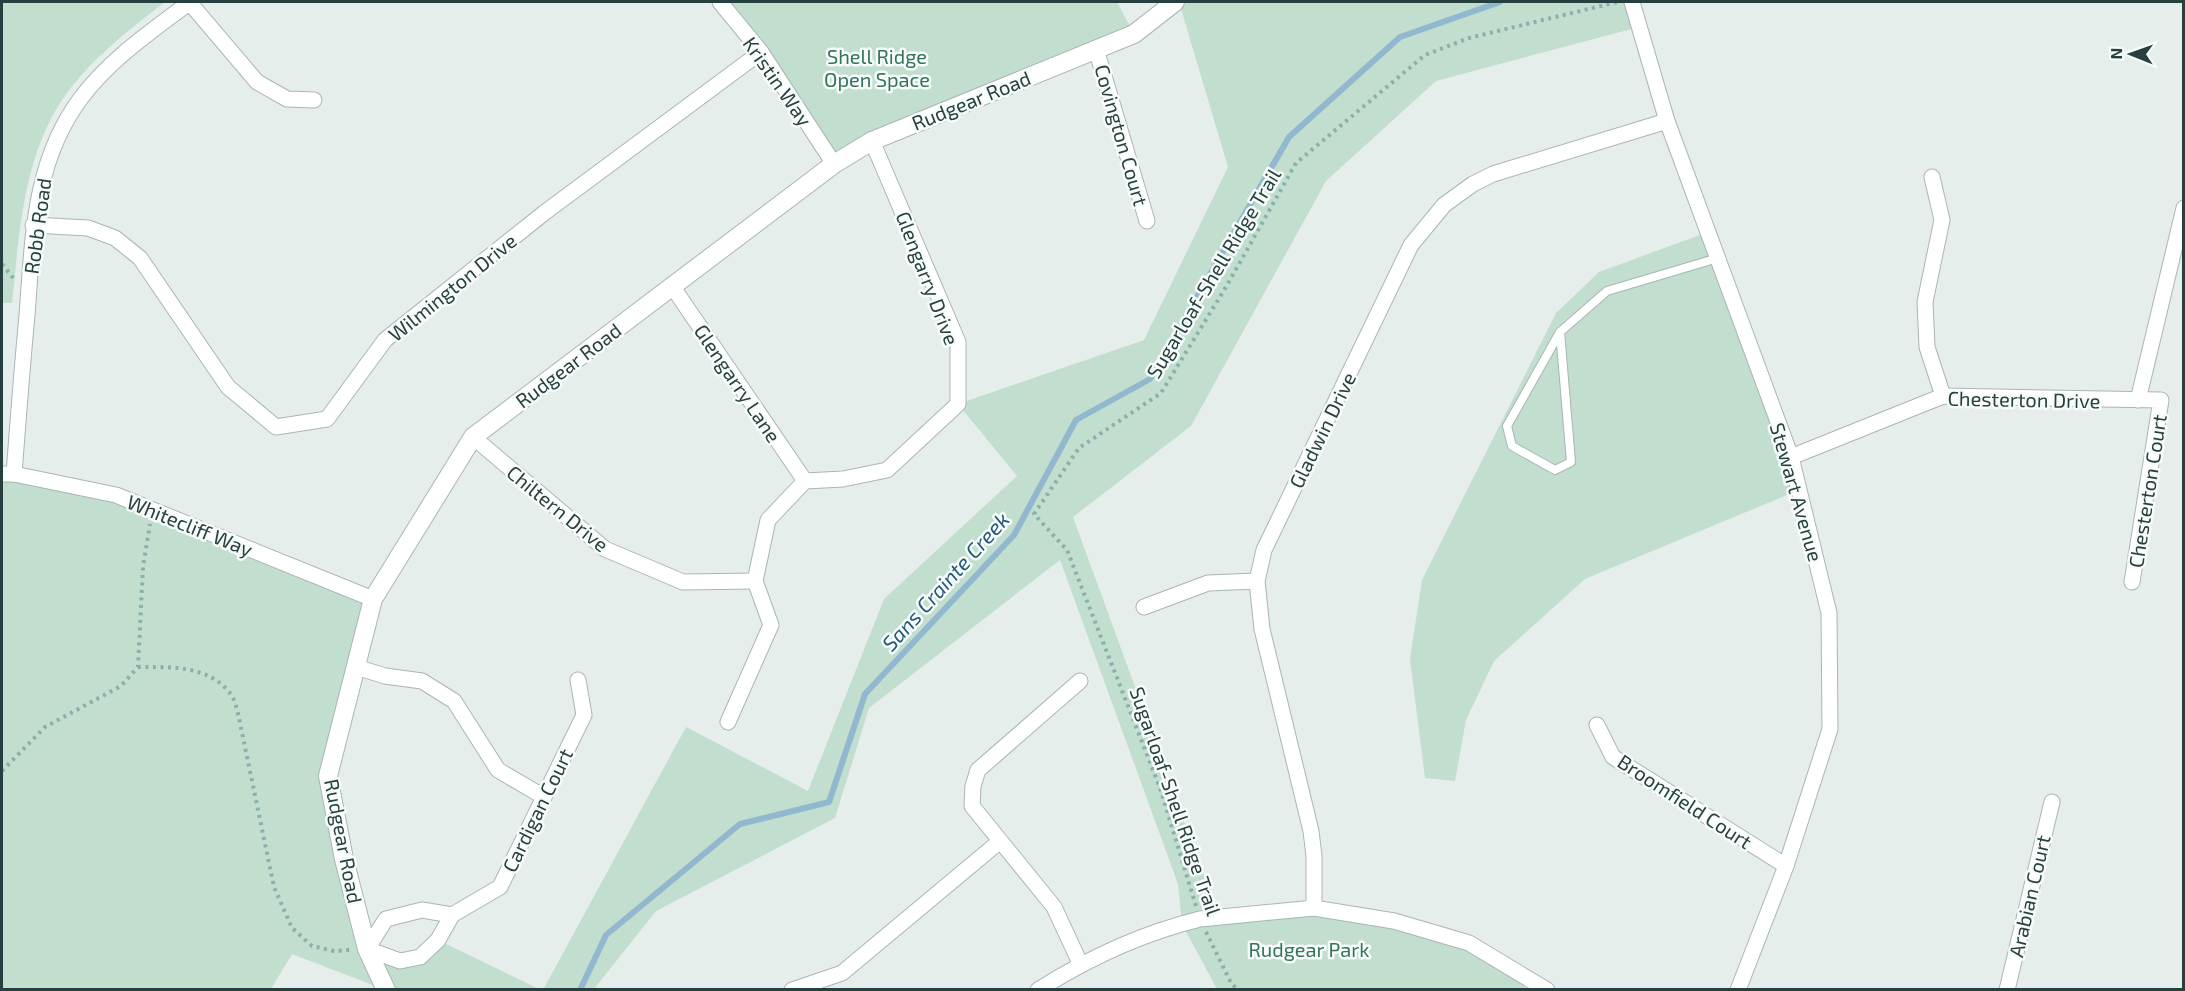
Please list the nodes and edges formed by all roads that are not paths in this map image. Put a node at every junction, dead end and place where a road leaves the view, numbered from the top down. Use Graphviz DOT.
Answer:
graph roads {
  1 [pos="190,2"];
  2 [pos="720,2"];
  3 [pos="1176,2"];
  4 [pos="1632,2"];
  5 [pos="1096,49"];
  6 [pos="761,52"];
  7 [pos="314,100"];
  8 [pos="1667,121"];
  9 [pos="872,141"];
  10 [pos="834,164"];
  11 [pos="1932,177"];
  12 [pos="2184,208"];
  13 [pos="1147,221"];
  14 [pos="33,225"];
  15 [pos="1718,258"];
  16 [pos="672,286"];
  17 [pos="1560,332"];
  18 [pos="1943,396"];
  19 [pos="2138,400"];
  20 [pos="2161,400"];
  21 [pos="473,437"];
  22 [pos="1791,457"];
  23 [pos="8,474"];
  24 [pos="805,481"];
  25 [pos="755,581"];
  26 [pos="1257,581"];
  27 [pos="2132,582"];
  28 [pos="373,599"];
  29 [pos="1144,607"];
  30 [pos="356,667"];
  31 [pos="578,680"];
  32 [pos="1080,681"];
  33 [pos="728,722"];
  34 [pos="1597,725"];
  35 [pos="544,797"];
  36 [pos="2052,802"];
  37 [pos="999,842"];
  38 [pos="1786,866"];
  39 [pos="1314,908"];
  40 [pos="452,915"];
  41 [pos="368,949"];
  42 [pos="1080,963"];
  43 [pos="386,990"];
  44 [pos="792,990"];
  45 [pos="1038,990"];
  46 [pos="1547,990"];
  47 [pos="1738,990"];
  48 [pos="2007,990"];
  1 -- 7 [label="street"];
  1 -- 14 [label="street, Robb Road"];
  2 -- 6 [label="street, Kristin Way"];
  3 -- 5 [label="street, Rudgear Road"];
  4 -- 8 [label="street, Stewart Avenue"];
  5 -- 9 [label="street, Rudgear Road"];
  5 -- 13 [label="street, Covington Court"];
  6 -- 10 [label="street, Kristin Way"];
  6 -- 14 [label="street, Wilmington Drive"];
  8 -- 15 [label="street, Stewart Avenue"];
  8 -- 26 [label="street, Gladwin Drive"];
  9 -- 10 [label="street, Rudgear Road"];
  9 -- 24 [label="street, Glengarry Drive"];
  10 -- 16 [label="street, Rudgear Road"];
  11 -- 18 [label="street"];
  12 -- 19 [label="street"];
  14 -- 23 [label="street, Robb Road"];
  15 -- 17 [label="lane"];
  15 -- 22 [label="street, Stewart Avenue"];
  16 -- 21 [label="street, Rudgear Road"];
  16 -- 24 [label="street, Glengarry Lane"];
  17 -- 17 [label="lane"];
  18 -- 19 [label="street, Chesterton Drive"];
  18 -- 22 [label="street, Chesterton Drive"];
  19 -- 20 [label="street, Chesterton Drive"];
  20 -- 27 [label="street, Chesterton Court"];
  21 -- 25 [label="street, Chiltern Drive"];
  21 -- 28 [label="street, Rudgear Road"];
  22 -- 38 [label="street, Stewart Avenue"];
  23 -- 28 [label="street, Whitecliff Way"];
  24 -- 25 [label="street"];
  25 -- 33 [label="street"];
  26 -- 29 [label="street"];
  26 -- 39 [label="street, Gladwin Drive"];
  28 -- 30 [label="street, Rudgear Road"];
  30 -- 35 [label="street"];
  30 -- 41 [label="street, Rudgear Road"];
  31 -- 35 [label="street, Cardigan Court"];
  32 -- 37 [label="street"];
  34 -- 38 [label="street, Broomfield Court"];
  35 -- 40 [label="street, Cardigan Court"];
  36 -- 48 [label="street, Arabian Court"];
  37 -- 42 [label="street"];
  37 -- 44 [label="street"];
  38 -- 47 [label="street, Stewart Avenue"];
  39 -- 42 [label="street"];
  39 -- 46 [label="street"];
  40 -- 41 [label="street"];
  40 -- 41 [label="street, Cardigan Court"];
  41 -- 43 [label="street, Rudgear Road"];
  42 -- 45 [label="street"];
}
